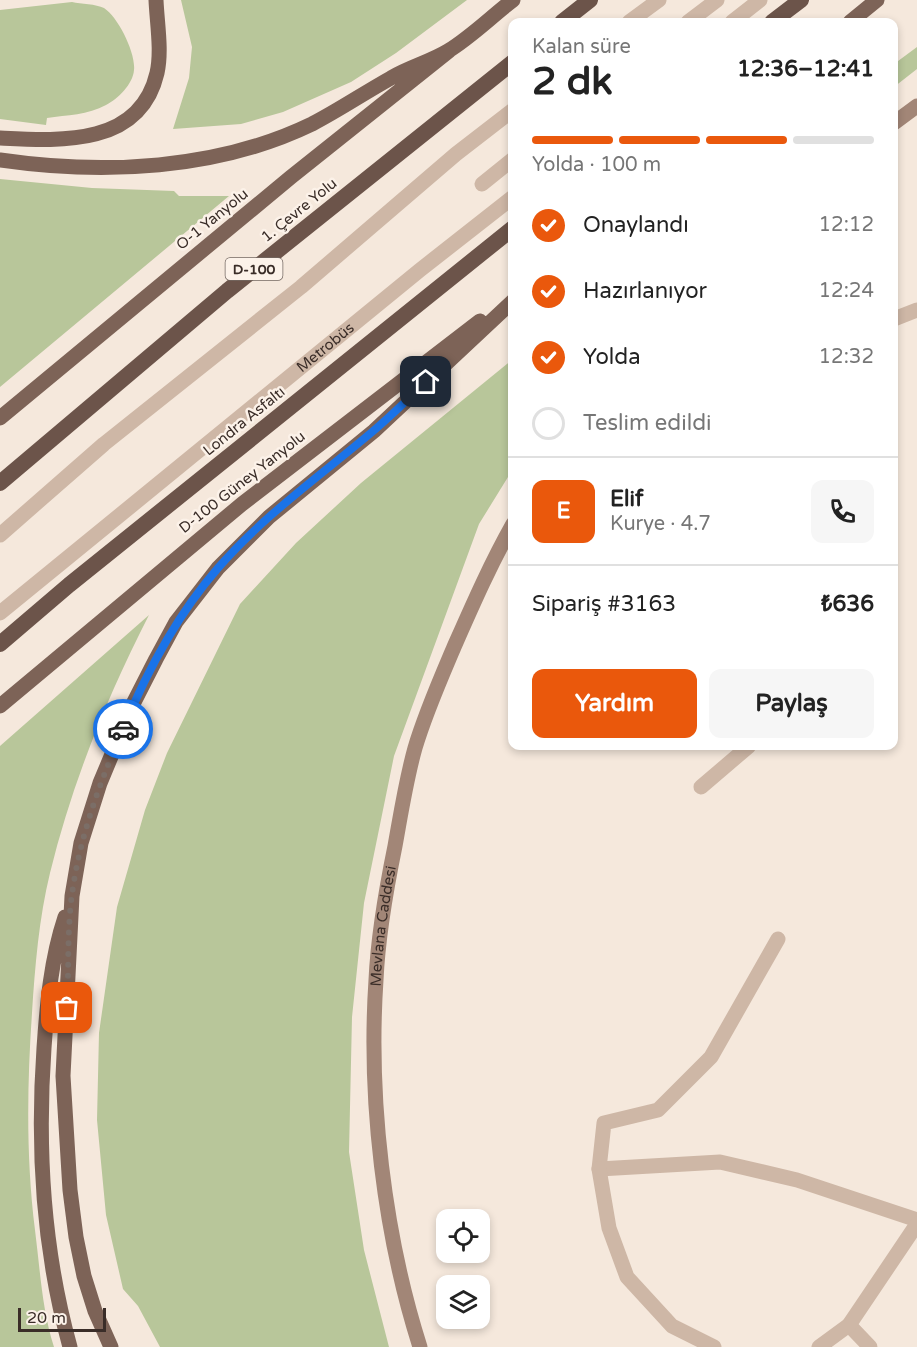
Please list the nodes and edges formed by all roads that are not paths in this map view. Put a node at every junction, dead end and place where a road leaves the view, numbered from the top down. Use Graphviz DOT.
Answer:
graph roads {
  1 [pos="156,0"];
  2 [pos="513,0"];
  3 [pos="590,0"];
  4 [pos="659,0"];
  5 [pos="717,0"];
  6 [pos="760,0"];
  7 [pos="801,0"];
  8 [pos="877,0"];
  9 [pos="567,18"];
  10 [pos="634,18"];
  11 [pos="693,18"];
  12 [pos="737,18"];
  13 [pos="777,18"];
  14 [pos="854,18"];
  15 [pos="448,51"];
  16 [pos="508,66"];
  17 [pos="917,106"];
  18 [pos="508,114"];
  19 [pos="898,120"];
  20 [pos="0,138"];
  21 [pos="0,160"];
  22 [pos="508,163"];
  23 [pos="482,183"];
  24 [pos="508,200"];
  25 [pos="508,232"];
  26 [pos="508,299"];
  27 [pos="508,306"];
  28 [pos="917,310"];
  29 [pos="898,317"];
  30 [pos="0,418"];
  31 [pos="0,483"];
  32 [pos="508,533"];
  33 [pos="0,535"];
  34 [pos="0,613"];
  35 [pos="0,644"];
  36 [pos="0,705"];
  37 [pos="744,750"];
  38 [pos="700,787"];
  39 [pos="72,896"];
  40 [pos="778,939"];
  41 [pos="599,1169"];
  42 [pos="917,1222"];
  43 [pos="849,1325"];
  44 [pos="70,1347"];
  45 [pos="111,1347"];
  46 [pos="420,1347"];
  47 [pos="714,1347"];
  48 [pos="819,1347"];
  49 [pos="870,1347"];
  1 -- 20 [label="main road"];
  2 -- 15 [label="main road"];
  3 -- 9 [label="highway"];
  4 -- 10 [label="lane"];
  5 -- 11 [label="lane"];
  6 -- 12 [label="lane"];
  7 -- 13 [label="highway"];
  8 -- 14 [label="main road"];
  15 -- 21 [label="main road"];
  15 -- 30 [label="main road, O-1 Yanyolu"];
  16 -- 31 [label="highway, 1. Çevre Yolu / D-100"];
  17 -- 19 [label="main road"];
  18 -- 33 [label="lane"];
  22 -- 23 [label="lane"];
  24 -- 34 [label="lane, Metrobüs"];
  25 -- 35 [label="highway, Londra Asfaltı"];
  26 -- 36 [label="main road, D-100 Güney Yanyolu"];
  27 -- 39 [label="main road"];
  28 -- 29 [label="lane"];
  32 -- 46 [label="main road, Mevlana Caddesi"];
  37 -- 38 [label="lane"];
  39 -- 44 [label="main road"];
  39 -- 45 [label="main road"];
  40 -- 41 [label="lane"];
  41 -- 42 [label="lane"];
  41 -- 47 [label="lane"];
  42 -- 43 [label="lane"];
  43 -- 48 [label="lane"];
  43 -- 49 [label="lane"];
}
